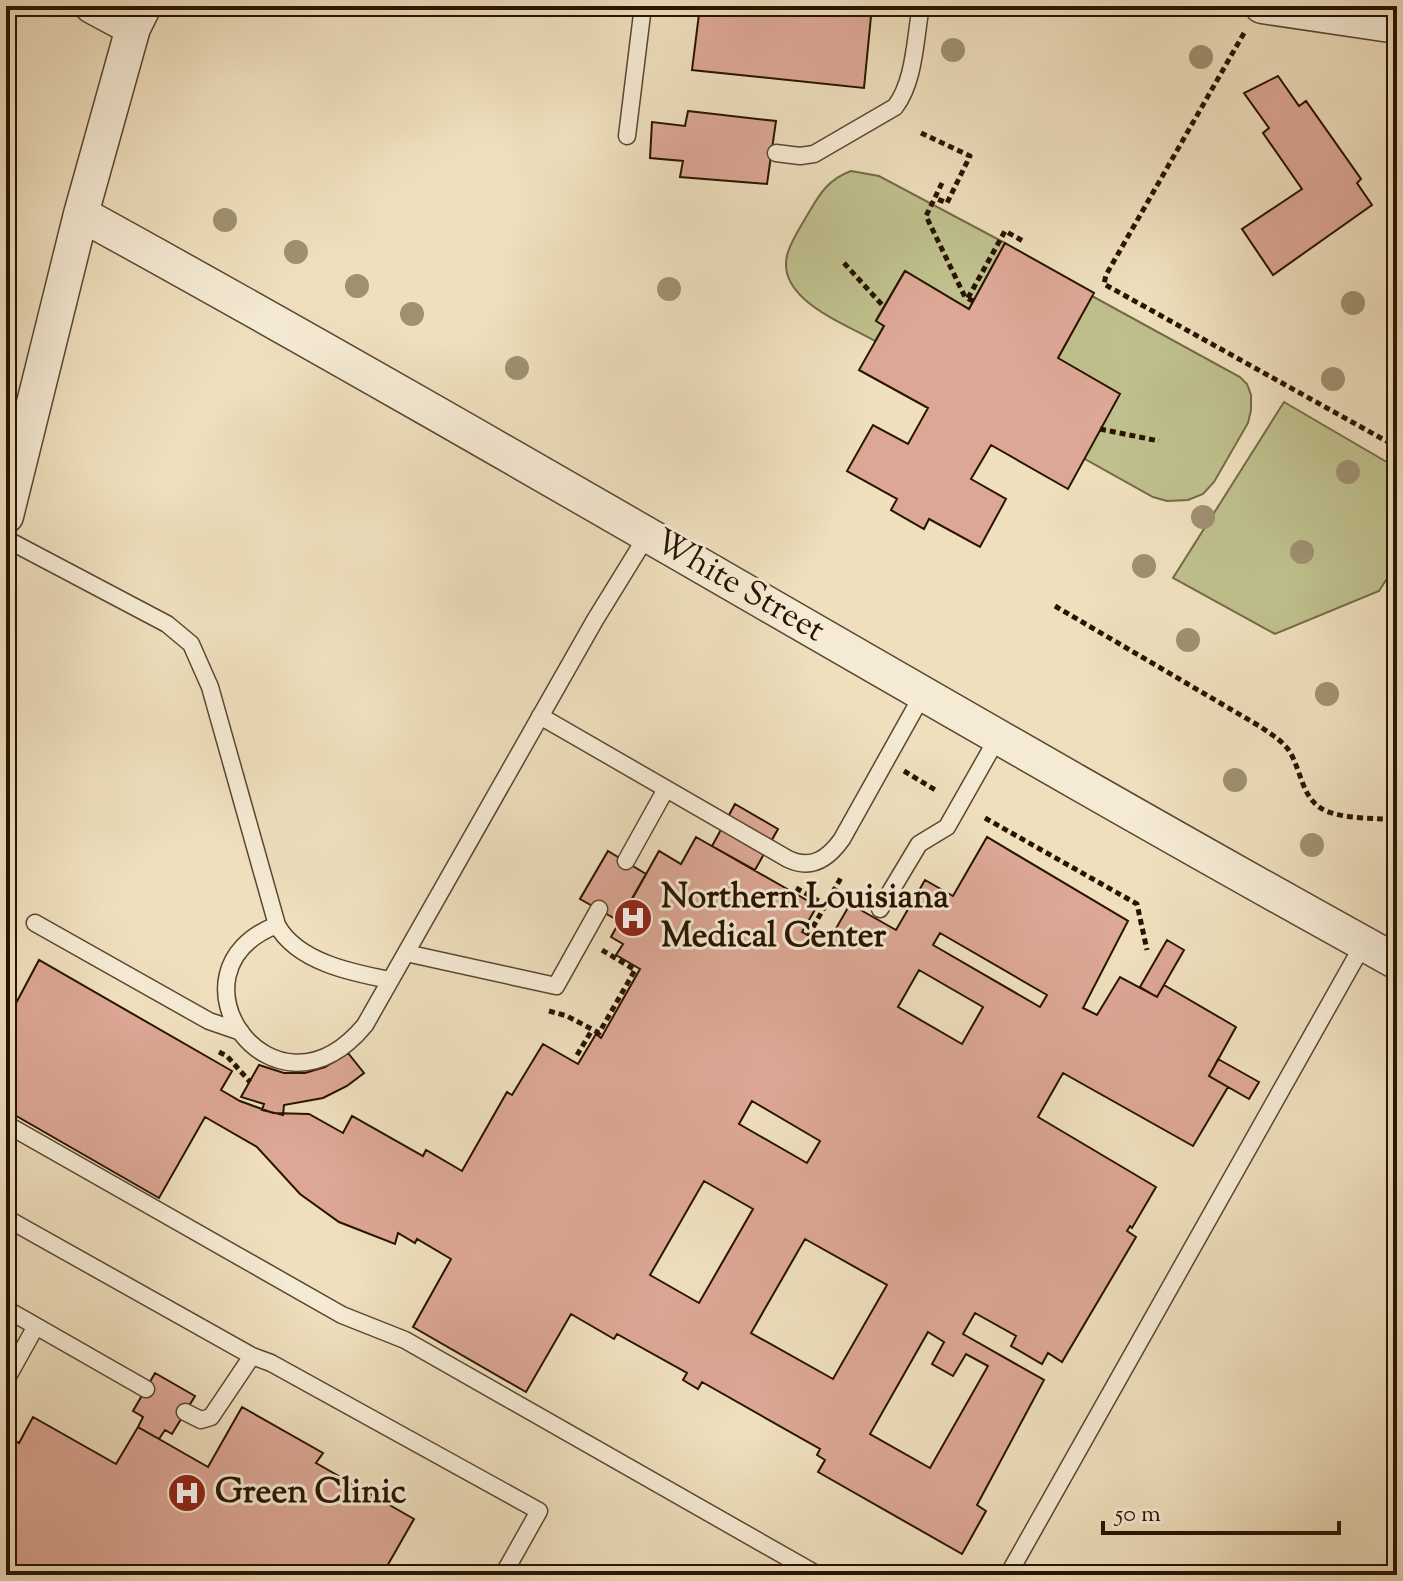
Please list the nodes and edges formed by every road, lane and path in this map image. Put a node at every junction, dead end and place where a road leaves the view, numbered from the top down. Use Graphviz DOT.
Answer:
graph roads {
  1 [pos="92,6"];
  2 [pos="643,6"];
  3 [pos="921,6"];
  4 [pos="139,17"];
  5 [pos="1254,17"];
  6 [pos="1397,26"];
  7 [pos="921,133"];
  8 [pos="627,136"];
  9 [pos="776,153"];
  10 [pos="942,183"];
  11 [pos="935,198"];
  12 [pos="81,214"];
  13 [pos="1023,241"];
  14 [pos="844,263"];
  15 [pos="884,307"];
  16 [pos="1100,429"];
  17 [pos="1159,441"];
  18 [pos="1397,447"];
  19 [pos="6,516"];
  20 [pos="648,534"];
  21 [pos="6,539"];
  22 [pos="1055,606"];
  23 [pos="923,694"];
  24 [pos="540,716"];
  25 [pos="998,737"];
  26 [pos="666,789"];
  27 [pos="985,818"];
  28 [pos="1383,819"];
  29 [pos="626,861"];
  30 [pos="599,909"];
  31 [pos="880,909"];
  32 [pos="35,923"];
  33 [pos="277,925"];
  34 [pos="1147,950"];
  35 [pos="1388,952"];
  36 [pos="406,953"];
  37 [pos="390,980"];
  38 [pos="592,1030"];
  39 [pos="241,1032"];
  40 [pos="577,1055"];
  41 [pos="6,1124"];
  42 [pos="6,1218"];
  43 [pos="6,1309"];
  44 [pos="36,1326"];
  45 [pos="252,1356"];
  46 [pos="6,1380"];
  47 [pos="146,1389"];
  48 [pos="185,1412"];
  49 [pos="503,1575"];
  50 [pos="818,1575"];
  51 [pos="1008,1575"];
  1 -- 4 [label="street"];
  2 -- 8 [label="lane"];
  3 -- 9 [label="lane"];
  4 -- 12 [label="street"];
  5 -- 6 [label="street"];
  5 -- 18 [label="path"];
  7 -- 11 [label="path"];
  10 -- 11 [label="path"];
  11 -- 13 [label="path"];
  12 -- 19 [label="street"];
  12 -- 20 [label="street, White Street"];
  14 -- 15 [label="path"];
  16 -- 17 [label="path"];
  20 -- 23 [label="street, White Street"];
  20 -- 24 [label="lane"];
  21 -- 33 [label="lane"];
  22 -- 28 [label="path"];
  23 -- 25 [label="street, White Street"];
  23 -- 26 [label="lane"];
  24 -- 26 [label="lane"];
  24 -- 36 [label="lane"];
  25 -- 31 [label="lane"];
  25 -- 35 [label="street, White Street"];
  26 -- 29 [label="lane"];
  27 -- 34 [label="path"];
  30 -- 36 [label="lane"];
  32 -- 39 [label="lane"];
  33 -- 37 [label="lane"];
  33 -- 39 [label="lane"];
  35 -- 51 [label="lane"];
  36 -- 37 [label="lane"];
  37 -- 39 [label="lane"];
  38 -- 40 [label="path"];
  41 -- 50 [label="lane"];
  42 -- 45 [label="lane"];
  43 -- 44 [label="lane"];
  44 -- 46 [label="lane"];
  44 -- 47 [label="lane"];
  45 -- 48 [label="lane"];
  45 -- 49 [label="lane"];
}
